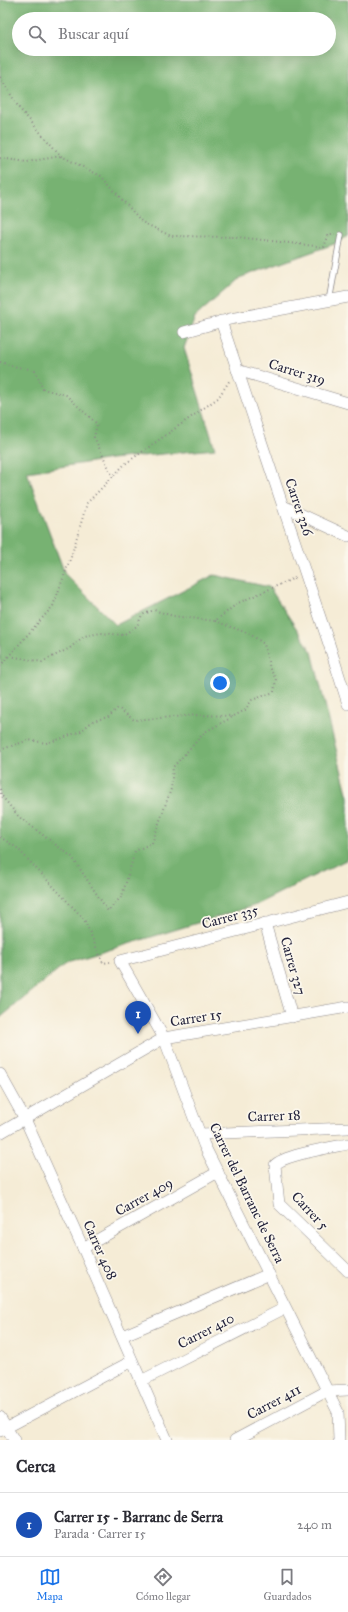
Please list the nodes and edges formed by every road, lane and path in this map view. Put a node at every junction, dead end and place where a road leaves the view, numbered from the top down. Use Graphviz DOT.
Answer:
graph roads {
  1 [pos="0,77"];
  2 [pos="61,156"];
  3 [pos="0,158"];
  4 [pos="341,235"];
  5 [pos="348,298"];
  6 [pos="329,301"];
  7 [pos="221,321"];
  8 [pos="184,332"];
  9 [pos="0,362"];
  10 [pos="237,370"];
  11 [pos="348,403"];
  12 [pos="113,477"];
  13 [pos="283,506"];
  14 [pos="348,536"];
  15 [pos="306,573"];
  16 [pos="215,621"];
  17 [pos="9,656"];
  18 [pos="0,666"];
  19 [pos="348,704"];
  20 [pos="234,716"];
  21 [pos="0,750"];
  22 [pos="0,789"];
  23 [pos="0,837"];
  24 [pos="348,902"];
  25 [pos="265,924"];
  26 [pos="120,961"];
  27 [pos="348,1007"];
  28 [pos="292,1017"];
  29 [pos="164,1038"];
  30 [pos="0,1074"];
  31 [pos="25,1119"];
  32 [pos="348,1128"];
  33 [pos="0,1133"];
  34 [pos="201,1134"];
  35 [pos="348,1144"];
  36 [pos="218,1172"];
  37 [pos="83,1248"];
  38 [pos="348,1271"];
  39 [pos="269,1274"];
  40 [pos="285,1308"];
  41 [pos="122,1336"];
  42 [pos="132,1361"];
  43 [pos="141,1381"];
  44 [pos="348,1390"];
  45 [pos="327,1391"];
  46 [pos="0,1416"];
  47 [pos="3,1429"];
  48 [pos="14,1440"];
  49 [pos="167,1440"];
  50 [pos="235,1440"];
  51 [pos="339,1440"];
  1 -- 2 [label="path"];
  2 -- 3 [label="path"];
  2 -- 4 [label="path"];
  4 -- 6 [label="lane"];
  5 -- 6 [label="street"];
  6 -- 7 [label="street"];
  7 -- 8 [label="street"];
  7 -- 10 [label="street, Carrer 326"];
  9 -- 12 [label="path"];
  10 -- 11 [label="street, Carrer 319"];
  10 -- 12 [label="path"];
  10 -- 13 [label="street, Carrer 326"];
  12 -- 17 [label="path"];
  13 -- 14 [label="street"];
  13 -- 15 [label="street, Carrer 326"];
  15 -- 16 [label="path"];
  15 -- 19 [label="street, Carrer 326"];
  16 -- 17 [label="path"];
  16 -- 20 [label="path"];
  17 -- 18 [label="path"];
  20 -- 21 [label="path"];
  20 -- 22 [label="path"];
  23 -- 26 [label="path"];
  24 -- 25 [label="street, Carrer 335"];
  25 -- 26 [label="street, Carrer 335"];
  25 -- 28 [label="street, Carrer 327"];
  26 -- 29 [label="street, Carrer del Barranc de Serra"];
  27 -- 28 [label="street, Carrer 15"];
  28 -- 29 [label="street, Carrer 15"];
  29 -- 31 [label="street, Carrer 15"];
  29 -- 34 [label="street, Carrer del Barranc de Serra"];
  30 -- 31 [label="street, Carrer 408"];
  31 -- 33 [label="street, Carrer 15"];
  31 -- 37 [label="street, Carrer 408"];
  32 -- 34 [label="street, Carrer 18"];
  34 -- 36 [label="street, Carrer del Barranc de Serra"];
  35 -- 38 [label="street, Carrer 5"];
  36 -- 37 [label="street, Carrer 409"];
  36 -- 39 [label="street, Carrer del Barranc de Serra"];
  37 -- 41 [label="street, Carrer 408"];
  39 -- 40 [label="street, Carrer del Barranc de Serra"];
  39 -- 41 [label="street, Carrer 410"];
  40 -- 43 [label="street, Carrer 410"];
  40 -- 45 [label="street, Carrer del Barranc de Serra"];
  41 -- 42 [label="street, Carrer 408"];
  42 -- 43 [label="street, Carrer 408"];
  42 -- 47 [label="street"];
  43 -- 49 [label="street, Carrer 408"];
  44 -- 45 [label="street"];
  45 -- 50 [label="street, Carrer 411"];
  45 -- 51 [label="street, Carrer del Barranc de Serra"];
  46 -- 47 [label="street"];
  47 -- 48 [label="street"];
}
